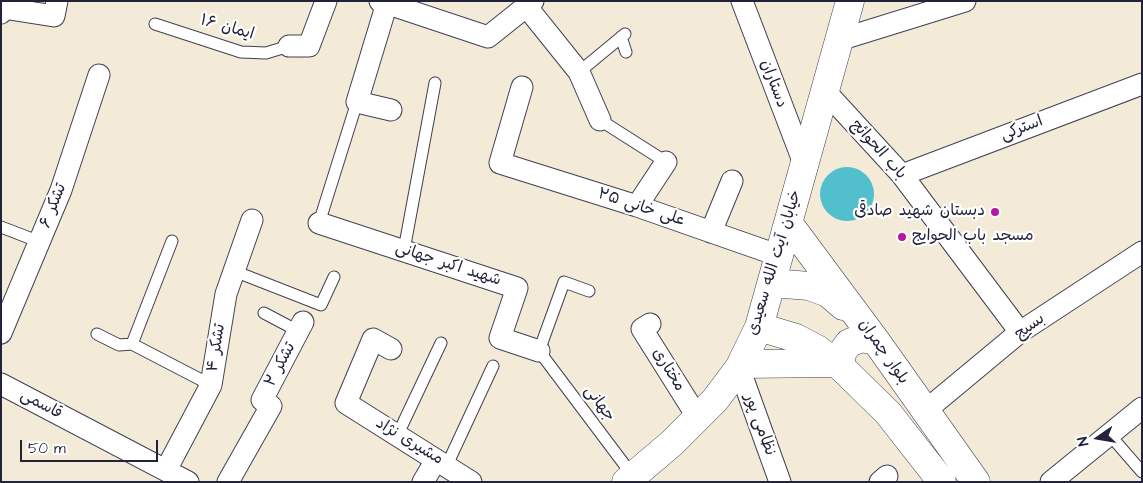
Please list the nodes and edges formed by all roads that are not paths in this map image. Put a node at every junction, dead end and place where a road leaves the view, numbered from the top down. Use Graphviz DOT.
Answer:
graph roads {
  1 [pos="57,1"];
  2 [pos="326,1"];
  3 [pos="742,1"];
  4 [pos="850,1"];
  5 [pos="965,1"];
  6 [pos="384,2"];
  7 [pos="530,4"];
  8 [pos="1,13"];
  9 [pos="155,24"];
  10 [pos="838,40"];
  11 [pos="289,46"];
  12 [pos="626,52"];
  13 [pos="579,72"];
  14 [pos="99,75"];
  15 [pos="435,83"];
  16 [pos="1142,84"];
  17 [pos="522,86"];
  18 [pos="824,90"];
  19 [pos="358,102"];
  20 [pos="391,110"];
  21 [pos="600,120"];
  22 [pos="666,162"];
  23 [pos="805,166"];
  24 [pos="902,175"];
  25 [pos="732,181"];
  26 [pos="637,206"];
  27 [pos="252,220"];
  28 [pos="319,223"];
  29 [pos="789,224"];
  30 [pos="1,226"];
  31 [pos="711,232"];
  32 [pos="172,241"];
  33 [pos="40,242"];
  34 [pos="404,250"];
  35 [pos="1142,252"];
  36 [pos="780,256"];
  37 [pos="234,271"];
  38 [pos="334,277"];
  39 [pos="772,283"];
  40 [pos="589,291"];
  41 [pos="264,313"];
  42 [pos="650,324"];
  43 [pos="301,326"];
  44 [pos="759,327"];
  45 [pos="869,331"];
  46 [pos="1020,332"];
  47 [pos="1,333"];
  48 [pos="97,334"];
  49 [pos="441,343"];
  50 [pos="132,344"];
  51 [pos="391,348"];
  52 [pos="539,351"];
  53 [pos="838,365"];
  54 [pos="493,366"];
  55 [pos="740,366"];
  56 [pos="1,384"];
  57 [pos="211,385"];
  58 [pos="1142,408"];
  59 [pos="925,411"];
  60 [pos="698,418"];
  61 [pos="1109,434"];
  62 [pos="397,436"];
  63 [pos="441,463"];
  64 [pos="166,470"];
  65 [pos="1142,472"];
  66 [pos="630,479"];
  67 [pos="188,482"];
  68 [pos="228,482"];
  69 [pos="423,482"];
  70 [pos="471,482"];
  71 [pos="780,482"];
  72 [pos="942,482"];
  73 [pos="976,482"];
  74 [pos="1050,482"];
  1 -- 8 [label="street"];
  2 -- 11 [label="street"];
  3 -- 23 [label="street, دستاران"];
  4 -- 10 [label="main road, خیابان آیت الله سعیدی"];
  5 -- 10 [label="street"];
  6 -- 7 [label="street"];
  6 -- 19 [label="street"];
  7 -- 13 [label="street"];
  9 -- 11 [label="lane, ایمان ۱۶"];
  10 -- 18 [label="main road, خیابان آیت الله سعیدی"];
  12 -- 13 [label="lane"];
  13 -- 21 [label="street"];
  14 -- 33 [label="street, تشکر ۶"];
  15 -- 34 [label="lane"];
  16 -- 24 [label="street, استرکی"];
  17 -- 26 [label="street, علی خانی ۲۵"];
  18 -- 23 [label="main road, خیابان آیت الله سعیدی"];
  18 -- 24 [label="street, باب الحوائج"];
  19 -- 20 [label="street"];
  19 -- 28 [label="lane"];
  21 -- 22 [label="lane"];
  22 -- 26 [label="street"];
  23 -- 29 [label="main road, خیابان آیت الله سعیدی"];
  24 -- 46 [label="street, باب الحوائج"];
  25 -- 31 [label="street"];
  26 -- 31 [label="street, علی خانی ۲۵"];
  27 -- 37 [label="street, تشکر ۴"];
  28 -- 34 [label="street, شهید اکبر جهانی"];
  29 -- 36 [label="main road, خیابان آیت الله سعیدی"];
  29 -- 45 [label="main road, بلوار چمران"];
  30 -- 33 [label="lane"];
  31 -- 36 [label="street, علی خانی ۲۵"];
  32 -- 50 [label="lane"];
  33 -- 47 [label="street, تشکر ۶"];
  34 -- 52 [label="street, شهید اکبر جهانی"];
  35 -- 46 [label="street, بسیج"];
  36 -- 39 [label="main road, خیابان آیت الله سعیدی"];
  37 -- 38 [label="lane"];
  37 -- 57 [label="street, تشکر ۴"];
  39 -- 44 [label="main road, خیابان آیت الله سعیدی"];
  39 -- 45 [label="main road"];
  40 -- 52 [label="lane"];
  41 -- 43 [label="lane"];
  42 -- 60 [label="street, مختاری"];
  43 -- 68 [label="street, تشکر ۲"];
  44 -- 53 [label="main road, بلوار چمران"];
  44 -- 55 [label="main road, خیابان آیت الله سعیدی"];
  45 -- 53 [label="main road"];
  45 -- 59 [label="main road, بلوار چمران"];
  46 -- 59 [label="street, بسیج"];
  48 -- 50 [label="lane"];
  49 -- 62 [label="lane"];
  50 -- 57 [label="lane"];
  51 -- 62 [label="street, مشیری نژاد"];
  52 -- 66 [label="lane, جهانی"];
  53 -- 55 [label="main road"];
  53 -- 72 [label="main road, بلوار چمران"];
  54 -- 63 [label="lane"];
  55 -- 60 [label="main road, خیابان آیت الله سعیدی"];
  55 -- 71 [label="street, نظامی پور"];
  56 -- 64 [label="street, قاسمی"];
  57 -- 64 [label="street, تشکر ۴"];
  58 -- 61 [label="street"];
  59 -- 73 [label="main road, بلوار چمران"];
  60 -- 66 [label="main road, خیابان آیت الله سعیدی"];
  61 -- 65 [label="lane"];
  61 -- 74 [label="street"];
  62 -- 63 [label="street, مشیری نژاد"];
  63 -- 69 [label="street"];
  63 -- 70 [label="street, مشیری نژاد"];
  64 -- 67 [label="street, قاسمی"];
}
